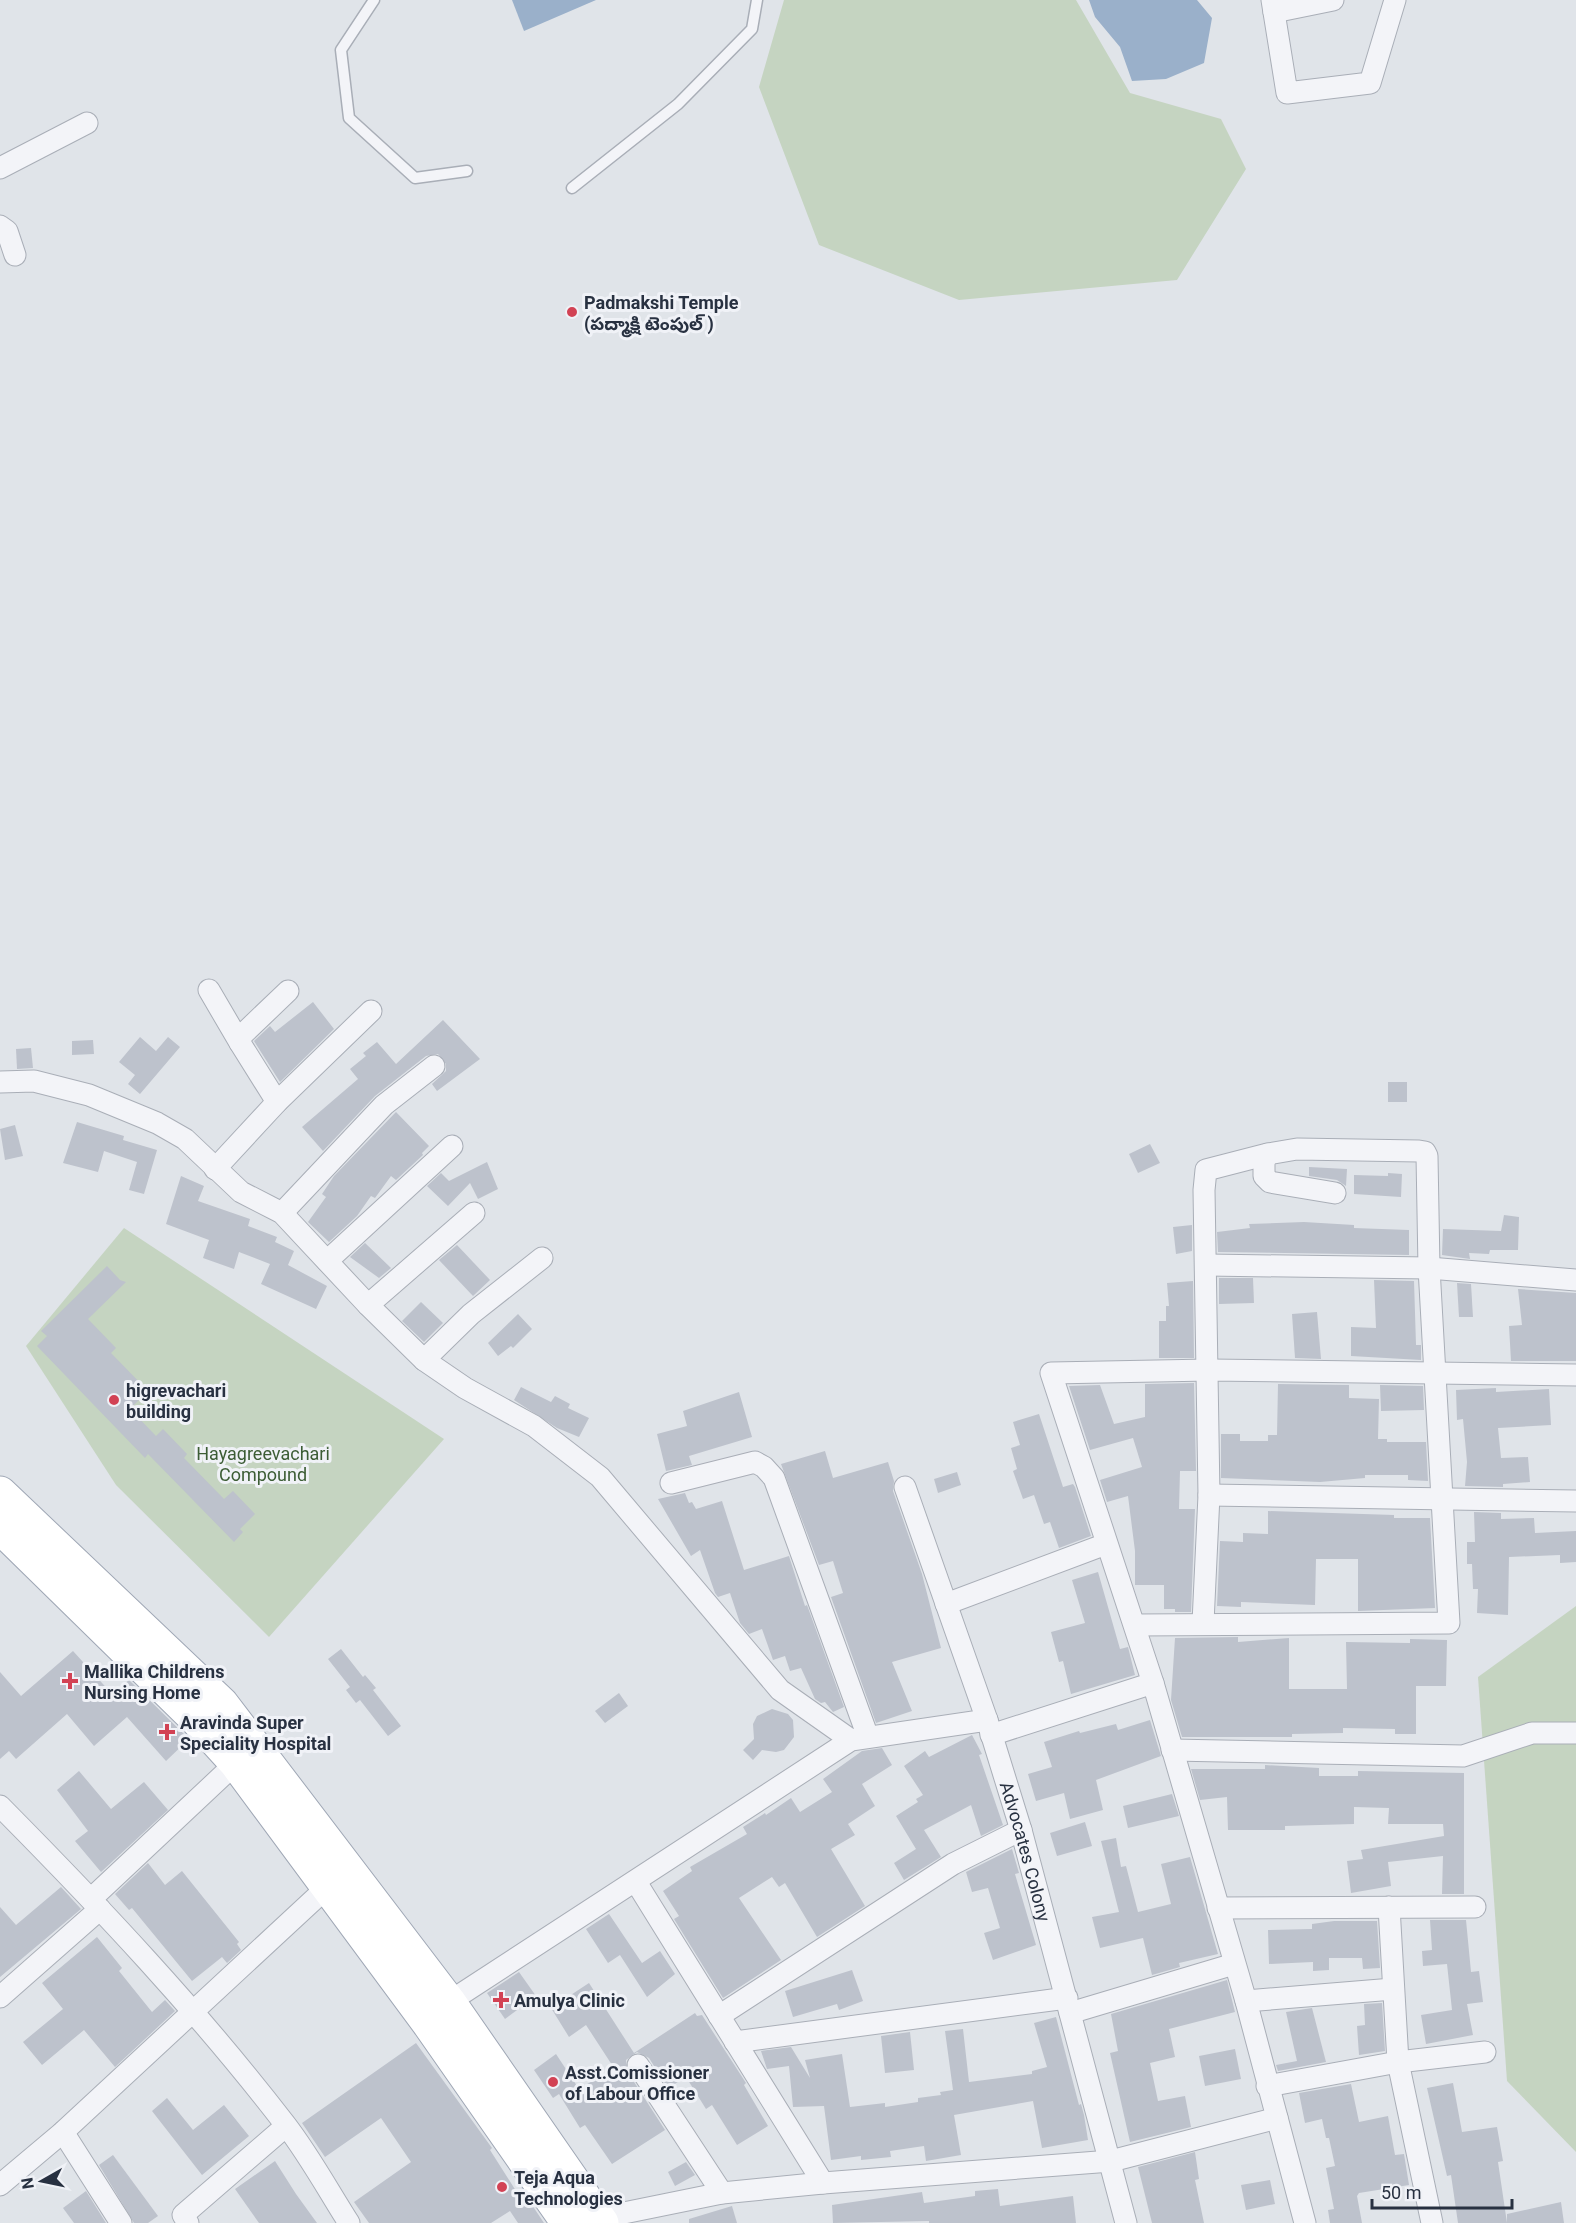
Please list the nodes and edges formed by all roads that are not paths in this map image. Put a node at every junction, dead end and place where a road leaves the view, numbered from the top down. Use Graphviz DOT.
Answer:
graph roads {
  1 [pos="374,0"];
  2 [pos="757,0"];
  3 [pos="1333,0"];
  4 [pos="1395,0"];
  5 [pos="1273,6"];
  6 [pos="87,123"];
  7 [pos="0,168"];
  8 [pos="467,171"];
  9 [pos="572,188"];
  10 [pos="0,226"];
  11 [pos="15,255"];
  12 [pos="209,990"];
  13 [pos="288,991"];
  14 [pos="371,1011"];
  15 [pos="240,1043"];
  16 [pos="435,1066"];
  17 [pos="0,1082"];
  18 [pos="277,1102"];
  19 [pos="452,1146"];
  20 [pos="1269,1154"];
  21 [pos="215,1169"];
  22 [pos="1335,1193"];
  23 [pos="282,1213"];
  24 [pos="474,1213"];
  25 [pos="542,1258"];
  26 [pos="327,1261"];
  27 [pos="1207,1265"];
  28 [pos="1429,1268"];
  29 [pos="1576,1280"];
  30 [pos="368,1305"];
  31 [pos="424,1360"];
  32 [pos="1209,1370"];
  33 [pos="1434,1373"];
  34 [pos="1576,1375"];
  35 [pos="671,1483"];
  36 [pos="905,1487"];
  37 [pos="0,1493"];
  38 [pos="1209,1495"];
  39 [pos="1443,1500"];
  40 [pos="1576,1501"];
  41 [pos="0,1527"];
  42 [pos="1106,1545"];
  43 [pos="946,1604"];
  44 [pos="1203,1623"];
  45 [pos="1135,1625"];
  46 [pos="1153,1683"];
  47 [pos="989,1727"];
  48 [pos="1576,1733"];
  49 [pos="859,1738"];
  50 [pos="1172,1750"];
  51 [pos="236,1763"];
  52 [pos="0,1806"];
  53 [pos="1021,1830"];
  54 [pos="338,1876"];
  55 [pos="636,1882"];
  56 [pos="96,1904"];
  57 [pos="1389,1907"];
  58 [pos="1475,1907"];
  59 [pos="1218,1908"];
  60 [pos="1234,1964"];
  61 [pos="1393,1989"];
  62 [pos="1,1994"];
  63 [pos="1246,2001"];
  64 [pos="449,2002"];
  65 [pos="1069,2006"];
  66 [pos="192,2010"];
  67 [pos="719,2016"];
  68 [pos="735,2042"];
  69 [pos="1485,2052"];
  70 [pos="1398,2062"];
  71 [pos="638,2065"];
  72 [pos="1267,2086"];
  73 [pos="1277,2118"];
  74 [pos="286,2126"];
  75 [pos="63,2132"];
  76 [pos="1111,2161"];
  77 [pos="823,2183"];
  78 [pos="0,2185"];
  79 [pos="722,2193"];
  80 [pos="182,2220"];
  81 [pos="590,2221"];
  82 [pos="121,2223"];
  83 [pos="349,2223"];
  84 [pos="1126,2223"];
  85 [pos="1305,2223"];
  86 [pos="1432,2223"];
  1 -- 8 [label="lane"];
  2 -- 9 [label="lane"];
  3 -- 5 [label="street"];
  4 -- 5 [label="street"];
  6 -- 7 [label="street"];
  10 -- 11 [label="street"];
  12 -- 15 [label="street"];
  13 -- 15 [label="street"];
  14 -- 18 [label="street"];
  15 -- 18 [label="street"];
  16 -- 23 [label="street"];
  17 -- 21 [label="street"];
  18 -- 21 [label="street"];
  19 -- 26 [label="street"];
  20 -- 22 [label="street"];
  20 -- 27 [label="street"];
  20 -- 28 [label="street"];
  21 -- 23 [label="street"];
  23 -- 26 [label="street"];
  24 -- 30 [label="street"];
  25 -- 31 [label="street"];
  26 -- 30 [label="street"];
  27 -- 28 [label="street"];
  27 -- 32 [label="street"];
  28 -- 29 [label="street"];
  28 -- 33 [label="street"];
  30 -- 31 [label="street"];
  31 -- 49 [label="street"];
  32 -- 33 [label="street"];
  32 -- 38 [label="street"];
  32 -- 42 [label="street"];
  33 -- 34 [label="street"];
  33 -- 39 [label="street"];
  35 -- 49 [label="street"];
  36 -- 43 [label="street, Advocates Colony"];
  37 -- 54 [label="main road"];
  38 -- 39 [label="street"];
  38 -- 44 [label="street"];
  39 -- 40 [label="street"];
  39 -- 44 [label="street"];
  41 -- 51 [label="main road"];
  42 -- 43 [label="street"];
  42 -- 45 [label="street"];
  43 -- 47 [label="street, Advocates Colony"];
  44 -- 45 [label="street"];
  45 -- 46 [label="street"];
  46 -- 47 [label="street"];
  46 -- 50 [label="street"];
  47 -- 49 [label="street"];
  47 -- 53 [label="street, Advocates Colony"];
  48 -- 50 [label="street"];
  49 -- 55 [label="street"];
  50 -- 59 [label="street"];
  51 -- 54 [label="main road"];
  51 -- 56 [label="street"];
  52 -- 56 [label="street"];
  53 -- 65 [label="street, Advocates Colony"];
  53 -- 67 [label="street"];
  54 -- 64 [label="main road"];
  54 -- 66 [label="street"];
  54 -- 81 [label="main road"];
  55 -- 64 [label="street"];
  55 -- 67 [label="street"];
  56 -- 62 [label="street"];
  56 -- 66 [label="street"];
  57 -- 58 [label="street"];
  57 -- 59 [label="street"];
  57 -- 61 [label="street"];
  59 -- 60 [label="street"];
  60 -- 63 [label="street"];
  60 -- 65 [label="street"];
  61 -- 63 [label="street"];
  61 -- 70 [label="street"];
  63 -- 72 [label="street"];
  64 -- 81 [label="main road"];
  65 -- 68 [label="street"];
  65 -- 76 [label="street, Advocates Colony"];
  66 -- 74 [label="street"];
  66 -- 75 [label="street"];
  67 -- 68 [label="street"];
  68 -- 77 [label="street"];
  69 -- 70 [label="street"];
  70 -- 72 [label="street"];
  70 -- 86 [label="street"];
  71 -- 79 [label="street"];
  72 -- 73 [label="street"];
  73 -- 76 [label="street"];
  73 -- 85 [label="street"];
  74 -- 80 [label="street"];
  74 -- 83 [label="street"];
  75 -- 78 [label="street"];
  75 -- 82 [label="street"];
  76 -- 77 [label="street"];
  76 -- 84 [label="street, Advocates Colony"];
  77 -- 79 [label="street"];
  79 -- 81 [label="street"];
}
